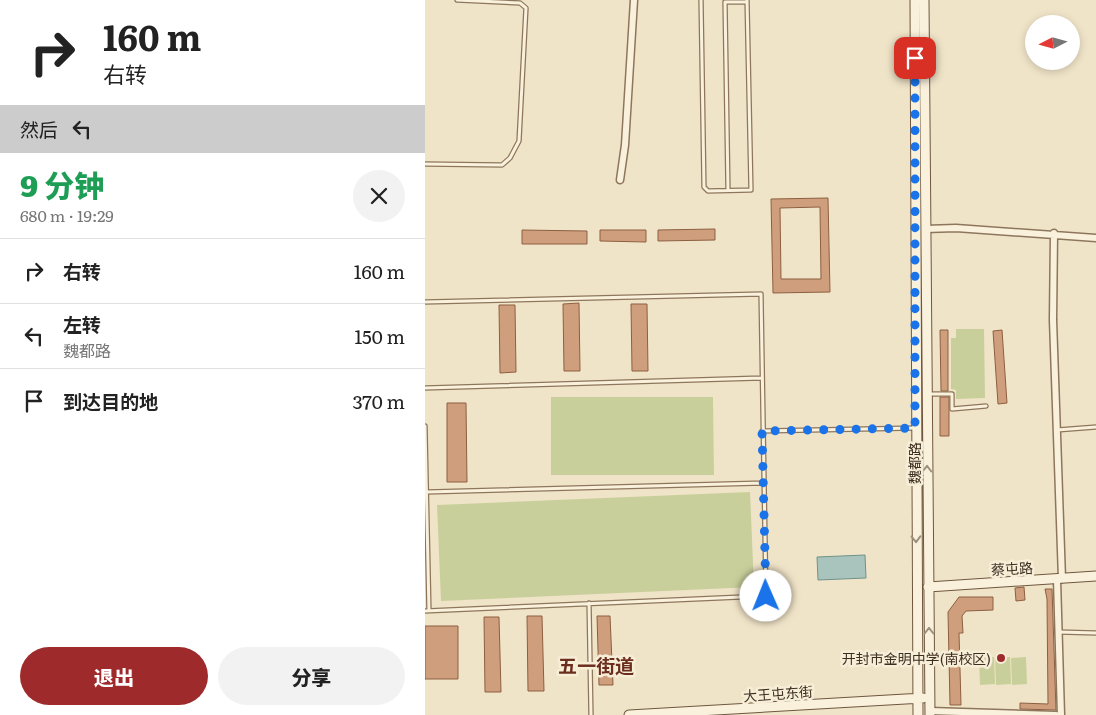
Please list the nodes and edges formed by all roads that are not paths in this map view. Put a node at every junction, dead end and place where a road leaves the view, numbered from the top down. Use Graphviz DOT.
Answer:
graph roads {
  1 [pos="457,0"];
  2 [pos="634,0"];
  3 [pos="701,0"];
  4 [pos="915,0"];
  5 [pos="924,0"];
  6 [pos="747,1"];
  7 [pos="425,164"];
  8 [pos="620,180"];
  9 [pos="728,190"];
  10 [pos="925,229"];
  11 [pos="1054,233"];
  12 [pos="1096,238"];
  13 [pos="425,302"];
  14 [pos="761,378"];
  15 [pos="425,388"];
  16 [pos="927,394"];
  17 [pos="986,406"];
  18 [pos="425,426"];
  19 [pos="1096,427"];
  20 [pos="915,428"];
  21 [pos="1057,430"];
  22 [pos="762,431"];
  23 [pos="764,483"];
  24 [pos="427,492"];
  25 [pos="1096,576"];
  26 [pos="1059,579"];
  27 [pos="928,586"];
  28 [pos="589,603"];
  29 [pos="427,611"];
  30 [pos="1059,632"];
  31 [pos="1096,632"];
  32 [pos="918,698"];
  33 [pos="929,698"];
  34 [pos="692,713"];
  35 [pos="929,713"];
  36 [pos="591,715"];
  37 [pos="629,715"];
  38 [pos="918,715"];
  39 [pos="1056,715"];
  40 [pos="1061,715"];
  1 -- 7 [label="lane"];
  2 -- 8 [label="street"];
  3 -- 9 [label="lane"];
  4 -- 20 [label="main road, 魏都路"];
  5 -- 10 [label="main road, 魏都路"];
  6 -- 9 [label="lane"];
  6 -- 9 [label="lane"];
  10 -- 11 [label="street"];
  10 -- 16 [label="main road, 魏都路"];
  11 -- 12 [label="street"];
  11 -- 21 [label="street"];
  13 -- 14 [label="lane"];
  14 -- 15 [label="lane"];
  14 -- 22 [label="lane"];
  16 -- 17 [label="lane"];
  27 -- 16 [label="main road, 魏都路, one-way"];
  18 -- 24 [label="lane"];
  19 -- 21 [label="lane"];
  20 -- 22 [label="lane"];
  20 -- 32 [label="main road, 魏都路, one-way"];
  21 -- 26 [label="street"];
  22 -- 23 [label="lane"];
  23 -- 24 [label="lane"];
  23 -- 28 [label="lane"];
  24 -- 29 [label="lane"];
  25 -- 26 [label="main road, 蔡屯路"];
  26 -- 27 [label="main road, 蔡屯路"];
  26 -- 30 [label="street"];
  33 -- 27 [label="main road, 魏都路, one-way"];
  28 -- 29 [label="lane"];
  28 -- 36 [label="lane"];
  30 -- 31 [label="lane"];
  30 -- 40 [label="street"];
  32 -- 33 [label="main road, 大王屯东街"];
  32 -- 34 [label="main road, 大王屯东街"];
  32 -- 38 [label="main road, 魏都路"];
  33 -- 35 [label="main road, 魏都路"];
  34 -- 37 [label="main road, 大王屯东街"];
  35 -- 39 [label="street"];
}
